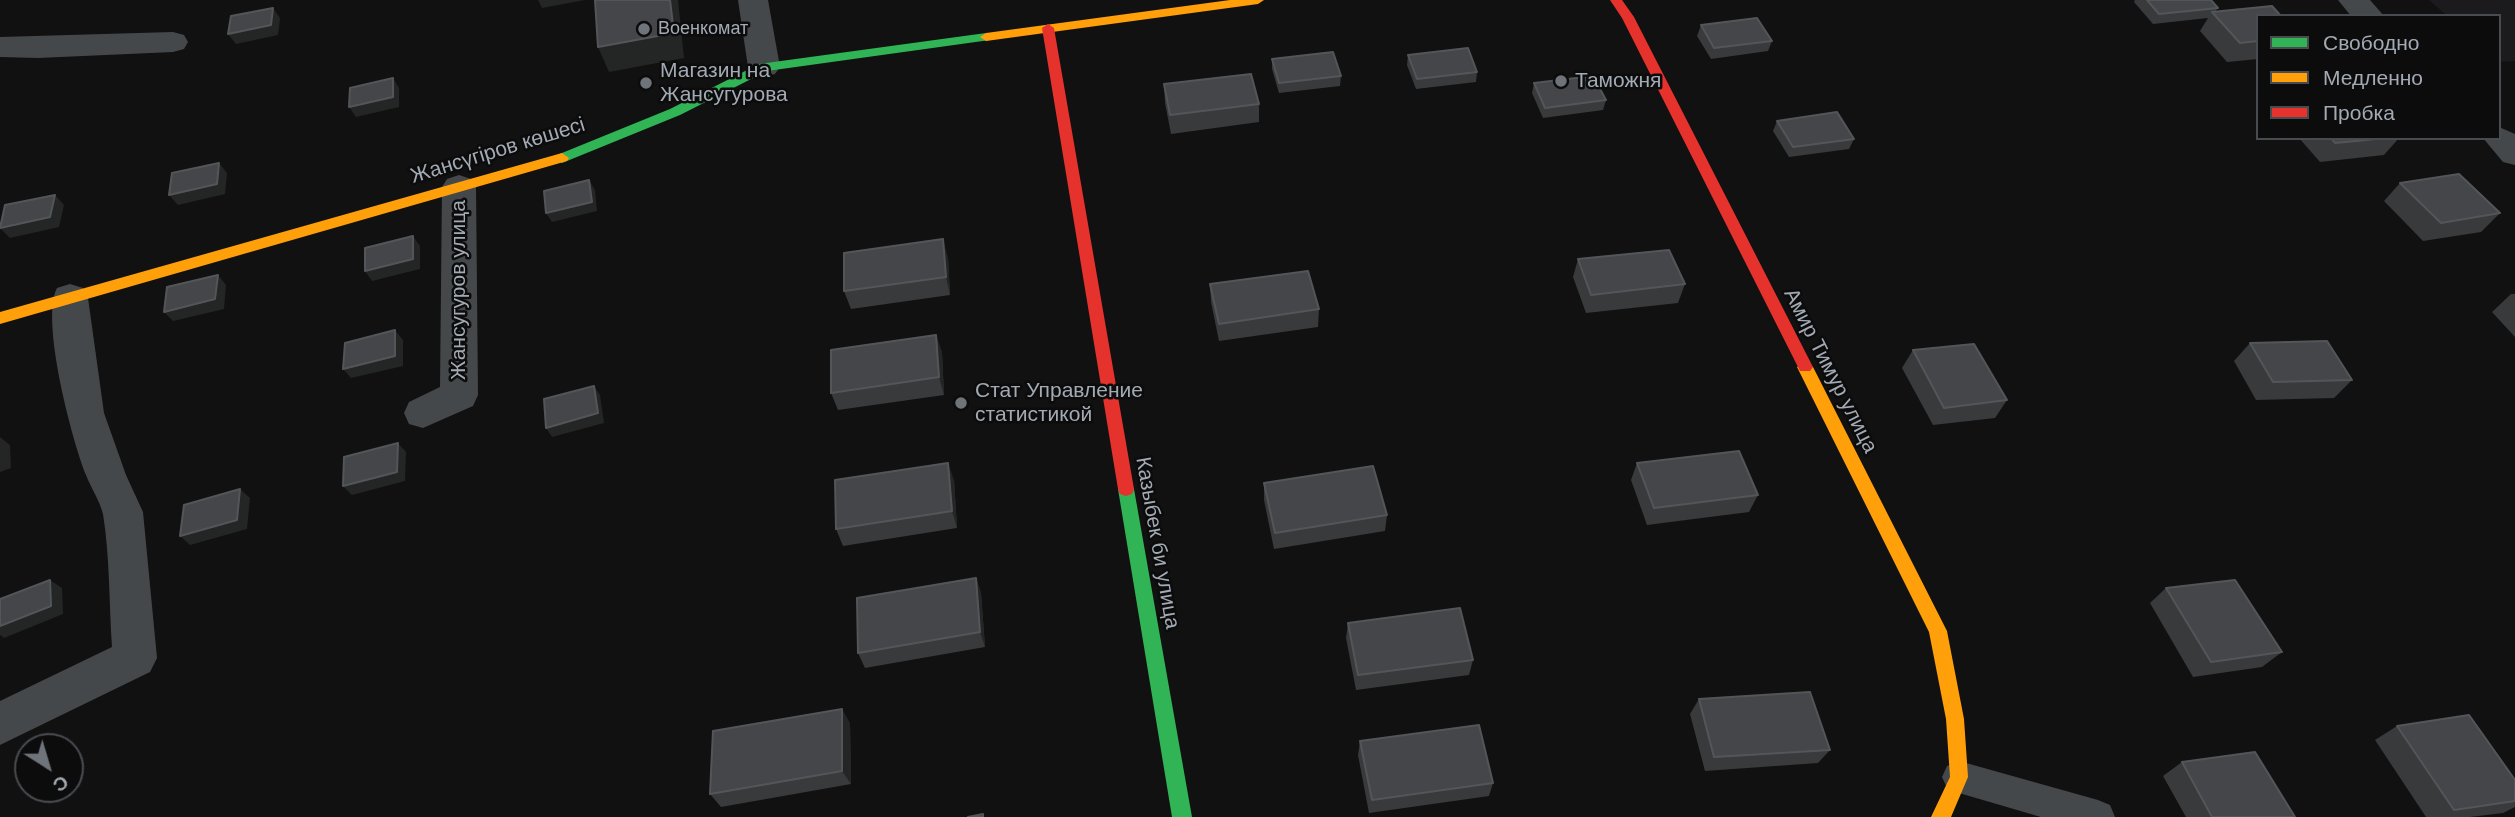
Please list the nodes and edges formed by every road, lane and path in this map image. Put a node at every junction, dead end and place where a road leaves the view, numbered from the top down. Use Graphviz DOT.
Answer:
graph roads {
  1 [pos="753,0"];
  2 [pos="1258,0"];
  3 [pos="1616,0"];
  4 [pos="2353,0"];
  5 [pos="2367,14"];
  6 [pos="1048,28"];
  7 [pos="173,43"];
  8 [pos="0,47"];
  9 [pos="764,67"];
  10 [pos="2501,140"];
  11 [pos="2515,154"];
  12 [pos="459,187"];
  13 [pos="70,298"];
  14 [pos="0,317"];
  15 [pos="423,413"];
  16 [pos="0,724"];
  17 [pos="1959,777"];
  18 [pos="1182,817"];
  19 [pos="1941,817"];
  20 [pos="2098,817"];
  1 -- 9 [label="street"];
  2 -- 6 [label="main road, Жансүгіров көшесі"];
  3 -- 17 [label="main road, Амир Тимур улица"];
  4 -- 5 [label="street"];
  6 -- 9 [label="main road, Жансүгіров көшесі"];
  6 -- 18 [label="main road, Казыбек би улица"];
  7 -- 8 [label="street"];
  9 -- 12 [label="main road, Жансүгіров көшесі"];
  10 -- 11 [label="street"];
  12 -- 13 [label="main road, Жансүгіров көшесі"];
  12 -- 15 [label="street, Жансугуров улица"];
  13 -- 14 [label="main road, Жансүгіров көшесі"];
  13 -- 16 [label="street"];
  17 -- 19 [label="main road"];
  17 -- 20 [label="lane"];
}
